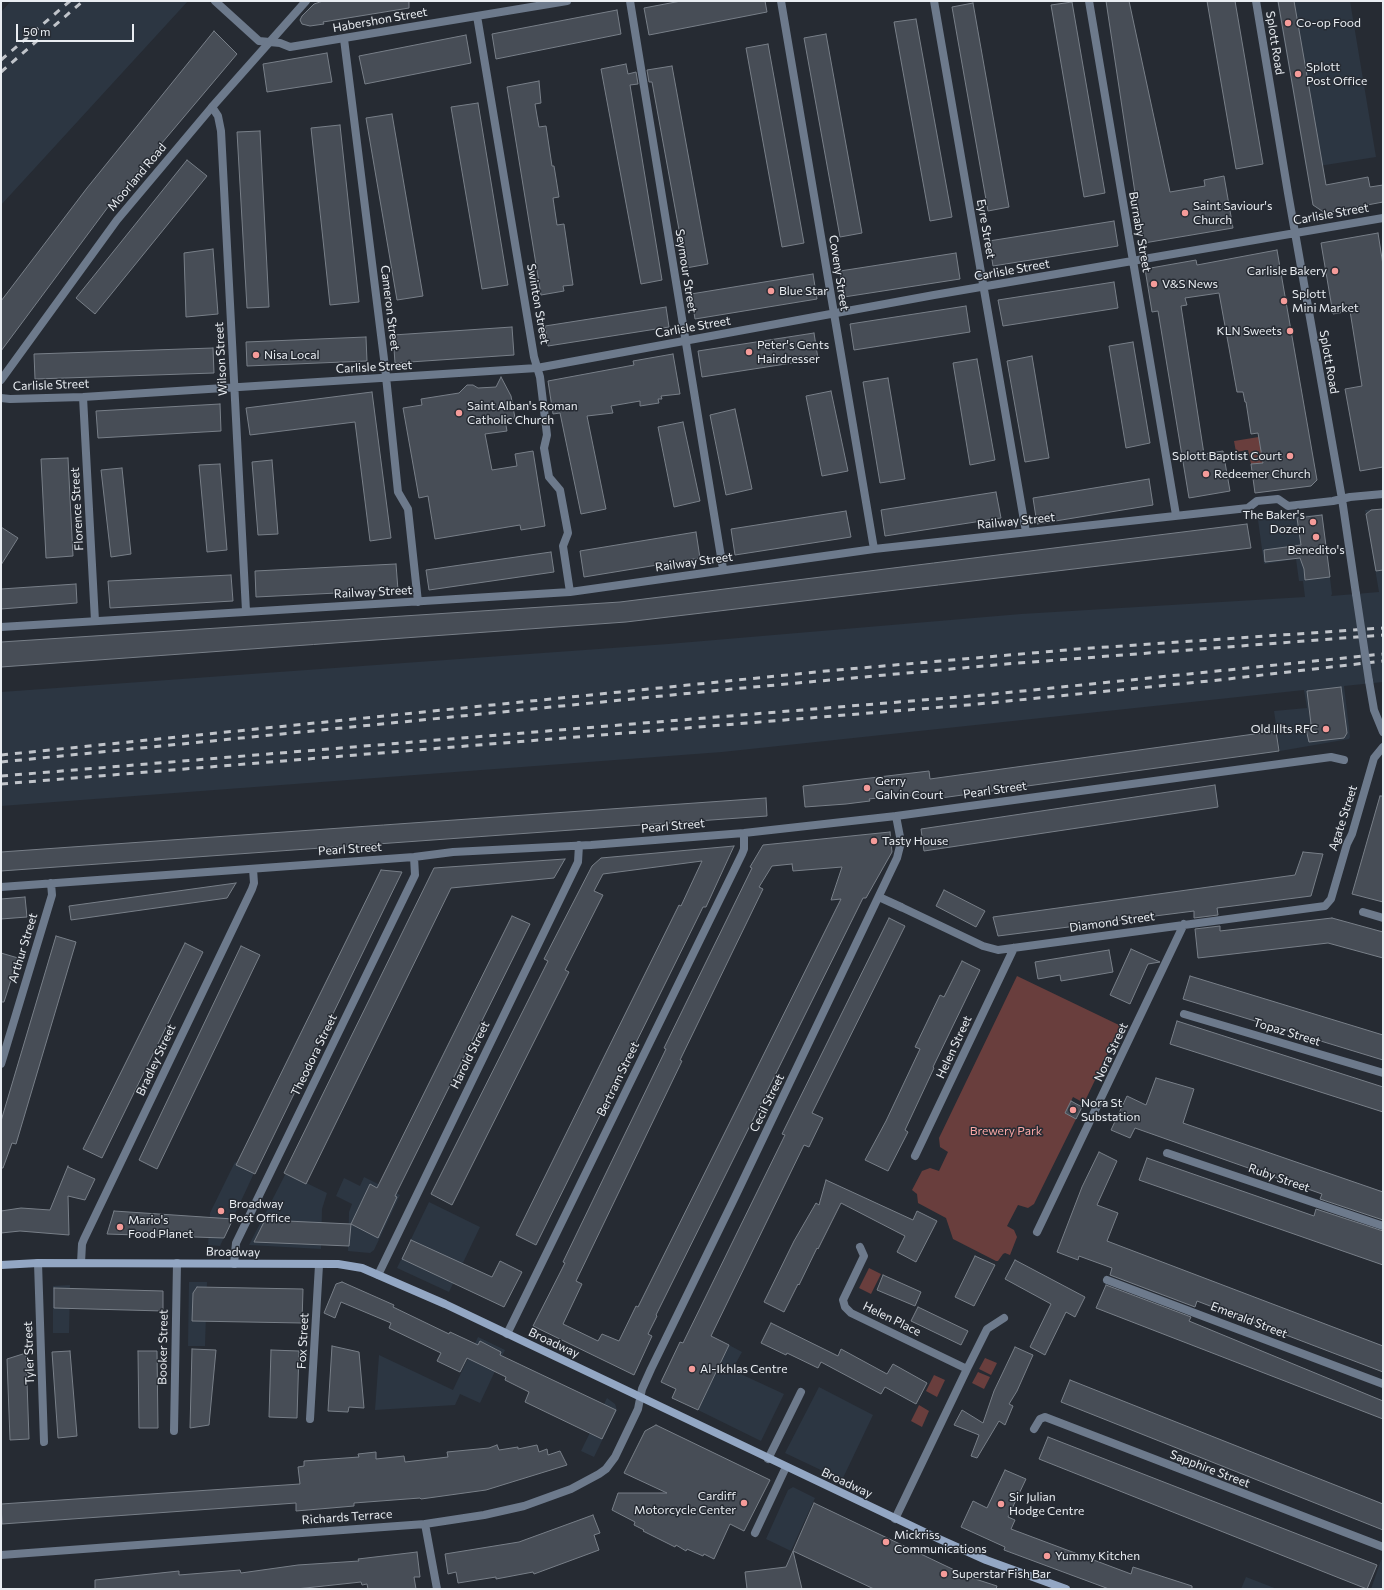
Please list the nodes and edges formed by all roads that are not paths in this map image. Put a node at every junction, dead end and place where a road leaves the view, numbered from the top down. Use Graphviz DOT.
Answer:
graph roads {
  1 [pos="215,1"];
  2 [pos="306,1"];
  3 [pos="567,1"];
  4 [pos="630,1"];
  5 [pos="781,1"];
  6 [pos="934,1"];
  7 [pos="1089,1"];
  8 [pos="1256,1"];
  9 [pos="477,16"];
  10 [pos="344,39"];
  11 [pos="269,42"];
  12 [pos="212,107"];
  13 [pos="1383,218"];
  14 [pos="1295,233"];
  15 [pos="1133,261"];
  16 [pos="984,287"];
  17 [pos="834,315"];
  18 [pos="686,341"];
  19 [pos="537,368"];
  20 [pos="387,378"];
  21 [pos="1,380"];
  22 [pos="235,387"];
  23 [pos="83,397"];
  24 [pos="1,398"];
  25 [pos="1383,494"];
  26 [pos="1342,499"];
  27 [pos="1176,515"];
  28 [pos="1026,532"];
  29 [pos="874,549"];
  30 [pos="723,569"];
  31 [pos="570,592"];
  32 [pos="418,602"];
  33 [pos="246,612"];
  34 [pos="96,621"];
  35 [pos="1,627"];
  36 [pos="1383,732"];
  37 [pos="1383,748"];
  38 [pos="1344,760"];
  39 [pos="896,816"];
  40 [pos="744,833"];
  41 [pos="579,845"];
  42 [pos="414,857"];
  43 [pos="253,869"];
  44 [pos="51,883"];
  45 [pos="1,886"];
  46 [pos="879,897"];
  47 [pos="1331,899"];
  48 [pos="1363,912"];
  49 [pos="1383,918"];
  50 [pos="1184,924"];
  51 [pos="1014,948"];
  52 [pos="1184,1014"];
  53 [pos="1,1064"];
  54 [pos="1383,1073"];
  55 [pos="1167,1153"];
  56 [pos="915,1156"];
  57 [pos="1383,1226"];
  58 [pos="1037,1232"];
  59 [pos="860,1247"];
  60 [pos="38,1263"];
  61 [pos="81,1263"];
  62 [pos="177,1264"];
  63 [pos="234,1264"];
  64 [pos="1,1265"];
  65 [pos="319,1265"];
  66 [pos="378,1275"];
  67 [pos="1107,1280"];
  68 [pos="1004,1318"];
  69 [pos="507,1334"];
  70 [pos="967,1369"];
  71 [pos="1383,1384"];
  72 [pos="801,1392"];
  73 [pos="640,1398"];
  74 [pos="310,1419"];
  75 [pos="1034,1429"];
  76 [pos="174,1431"];
  77 [pos="44,1442"];
  78 [pos="768,1459"];
  79 [pos="786,1467"];
  80 [pos="895,1519"];
  81 [pos="426,1524"];
  82 [pos="755,1533"];
  83 [pos="1383,1547"];
  84 [pos="1,1555"];
  85 [pos="437,1589"];
  86 [pos="1066,1589"];
  1 -- 11 [label="street, Habershon Street"];
  2 -- 11 [label="street, Moorland Road"];
  3 -- 9 [label="street, Habershon Street"];
  4 -- 18 [label="street, Seymour Street"];
  5 -- 17 [label="street, Coveny Street"];
  6 -- 16 [label="street, Eyre Street"];
  7 -- 15 [label="street, Burnaby Street"];
  8 -- 14 [label="street, Splott Road"];
  9 -- 10 [label="street, Habershon Street"];
  9 -- 19 [label="street, Swinton Street"];
  10 -- 11 [label="street, Habershon Street"];
  10 -- 20 [label="street, Cameron Street"];
  11 -- 12 [label="street, Moorland Road"];
  12 -- 21 [label="street, Moorland Road"];
  12 -- 22 [label="street, Wilson Street"];
  13 -- 14 [label="street, Carlisle Street"];
  14 -- 15 [label="street, Carlisle Street"];
  14 -- 26 [label="street, Splott Road"];
  15 -- 16 [label="street, Carlisle Street"];
  15 -- 27 [label="street, Burnaby Street"];
  16 -- 17 [label="street, Carlisle Street"];
  16 -- 28 [label="street, Eyre Street"];
  17 -- 18 [label="street, Carlisle Street"];
  17 -- 29 [label="street, Coveny Street"];
  18 -- 19 [label="street, Carlisle Street"];
  18 -- 30 [label="street, Seymour Street"];
  19 -- 20 [label="street, Carlisle Street"];
  19 -- 31 [label="street, Swinton Street"];
  20 -- 22 [label="street, Carlisle Street"];
  20 -- 32 [label="street, Cameron Street"];
  22 -- 23 [label="street, Carlisle Street"];
  22 -- 33 [label="street, Wilson Street"];
  23 -- 24 [label="street, Carlisle Street"];
  23 -- 34 [label="street, Florence Street"];
  25 -- 26 [label="street, Railway Street"];
  26 -- 27 [label="street, Railway Street"];
  26 -- 36 [label="street, Splott Road, bridge"];
  27 -- 28 [label="street, Railway Street"];
  28 -- 29 [label="street, Railway Street"];
  29 -- 30 [label="street, Railway Street"];
  30 -- 31 [label="street, Railway Street"];
  31 -- 32 [label="street, Railway Street"];
  32 -- 33 [label="street, Railway Street"];
  33 -- 34 [label="street, Railway Street"];
  34 -- 35 [label="street, Railway Street"];
  37 -- 47 [label="street, Agate Street"];
  38 -- 39 [label="street, Pearl Street"];
  39 -- 40 [label="street, Pearl Street"];
  39 -- 46 [label="street, Cecil Street"];
  40 -- 41 [label="street, Pearl Street"];
  40 -- 69 [label="street, Bertram Street"];
  41 -- 42 [label="street, Pearl Street"];
  41 -- 66 [label="street, Harold Street"];
  42 -- 43 [label="street, Pearl Street"];
  42 -- 63 [label="street, Theodora Street"];
  43 -- 44 [label="street, Pearl Street"];
  43 -- 61 [label="street, Bradley Street"];
  44 -- 45 [label="street, Pearl Street"];
  44 -- 53 [label="street, Arthur Street"];
  46 -- 51 [label="street, Diamond Street"];
  46 -- 73 [label="street, Cecil Street"];
  47 -- 50 [label="street, Diamond Street"];
  48 -- 49 [label="street"];
  50 -- 51 [label="street, Diamond Street"];
  50 -- 58 [label="street, Nora Street"];
  51 -- 56 [label="street, Helen Street"];
  52 -- 54 [label="street, Topaz Street"];
  55 -- 57 [label="street, Ruby Street"];
  59 -- 70 [label="street, Helen Place"];
  60 -- 61 [label="main road, Broadway"];
  60 -- 64 [label="main road, Broadway"];
  60 -- 77 [label="street, Tyler Street"];
  61 -- 62 [label="main road, Broadway"];
  62 -- 63 [label="main road, Broadway"];
  62 -- 76 [label="street, Booker Street"];
  63 -- 65 [label="main road, Broadway"];
  65 -- 66 [label="main road, Broadway"];
  65 -- 74 [label="street, Fox Street"];
  66 -- 69 [label="main road, Broadway"];
  67 -- 71 [label="street, Emerald Street"];
  68 -- 70 [label="street"];
  69 -- 73 [label="main road, Broadway"];
  70 -- 80 [label="street"];
  72 -- 78 [label="street"];
  73 -- 78 [label="main road, Broadway"];
  73 -- 81 [label="street, Richards Terrace"];
  75 -- 83 [label="street, Sapphire Street"];
  78 -- 79 [label="main road, Broadway"];
  79 -- 80 [label="main road, Broadway"];
  79 -- 82 [label="street"];
  80 -- 86 [label="main road, Broadway"];
  81 -- 84 [label="street, Richards Terrace"];
  81 -- 85 [label="street"];
}
